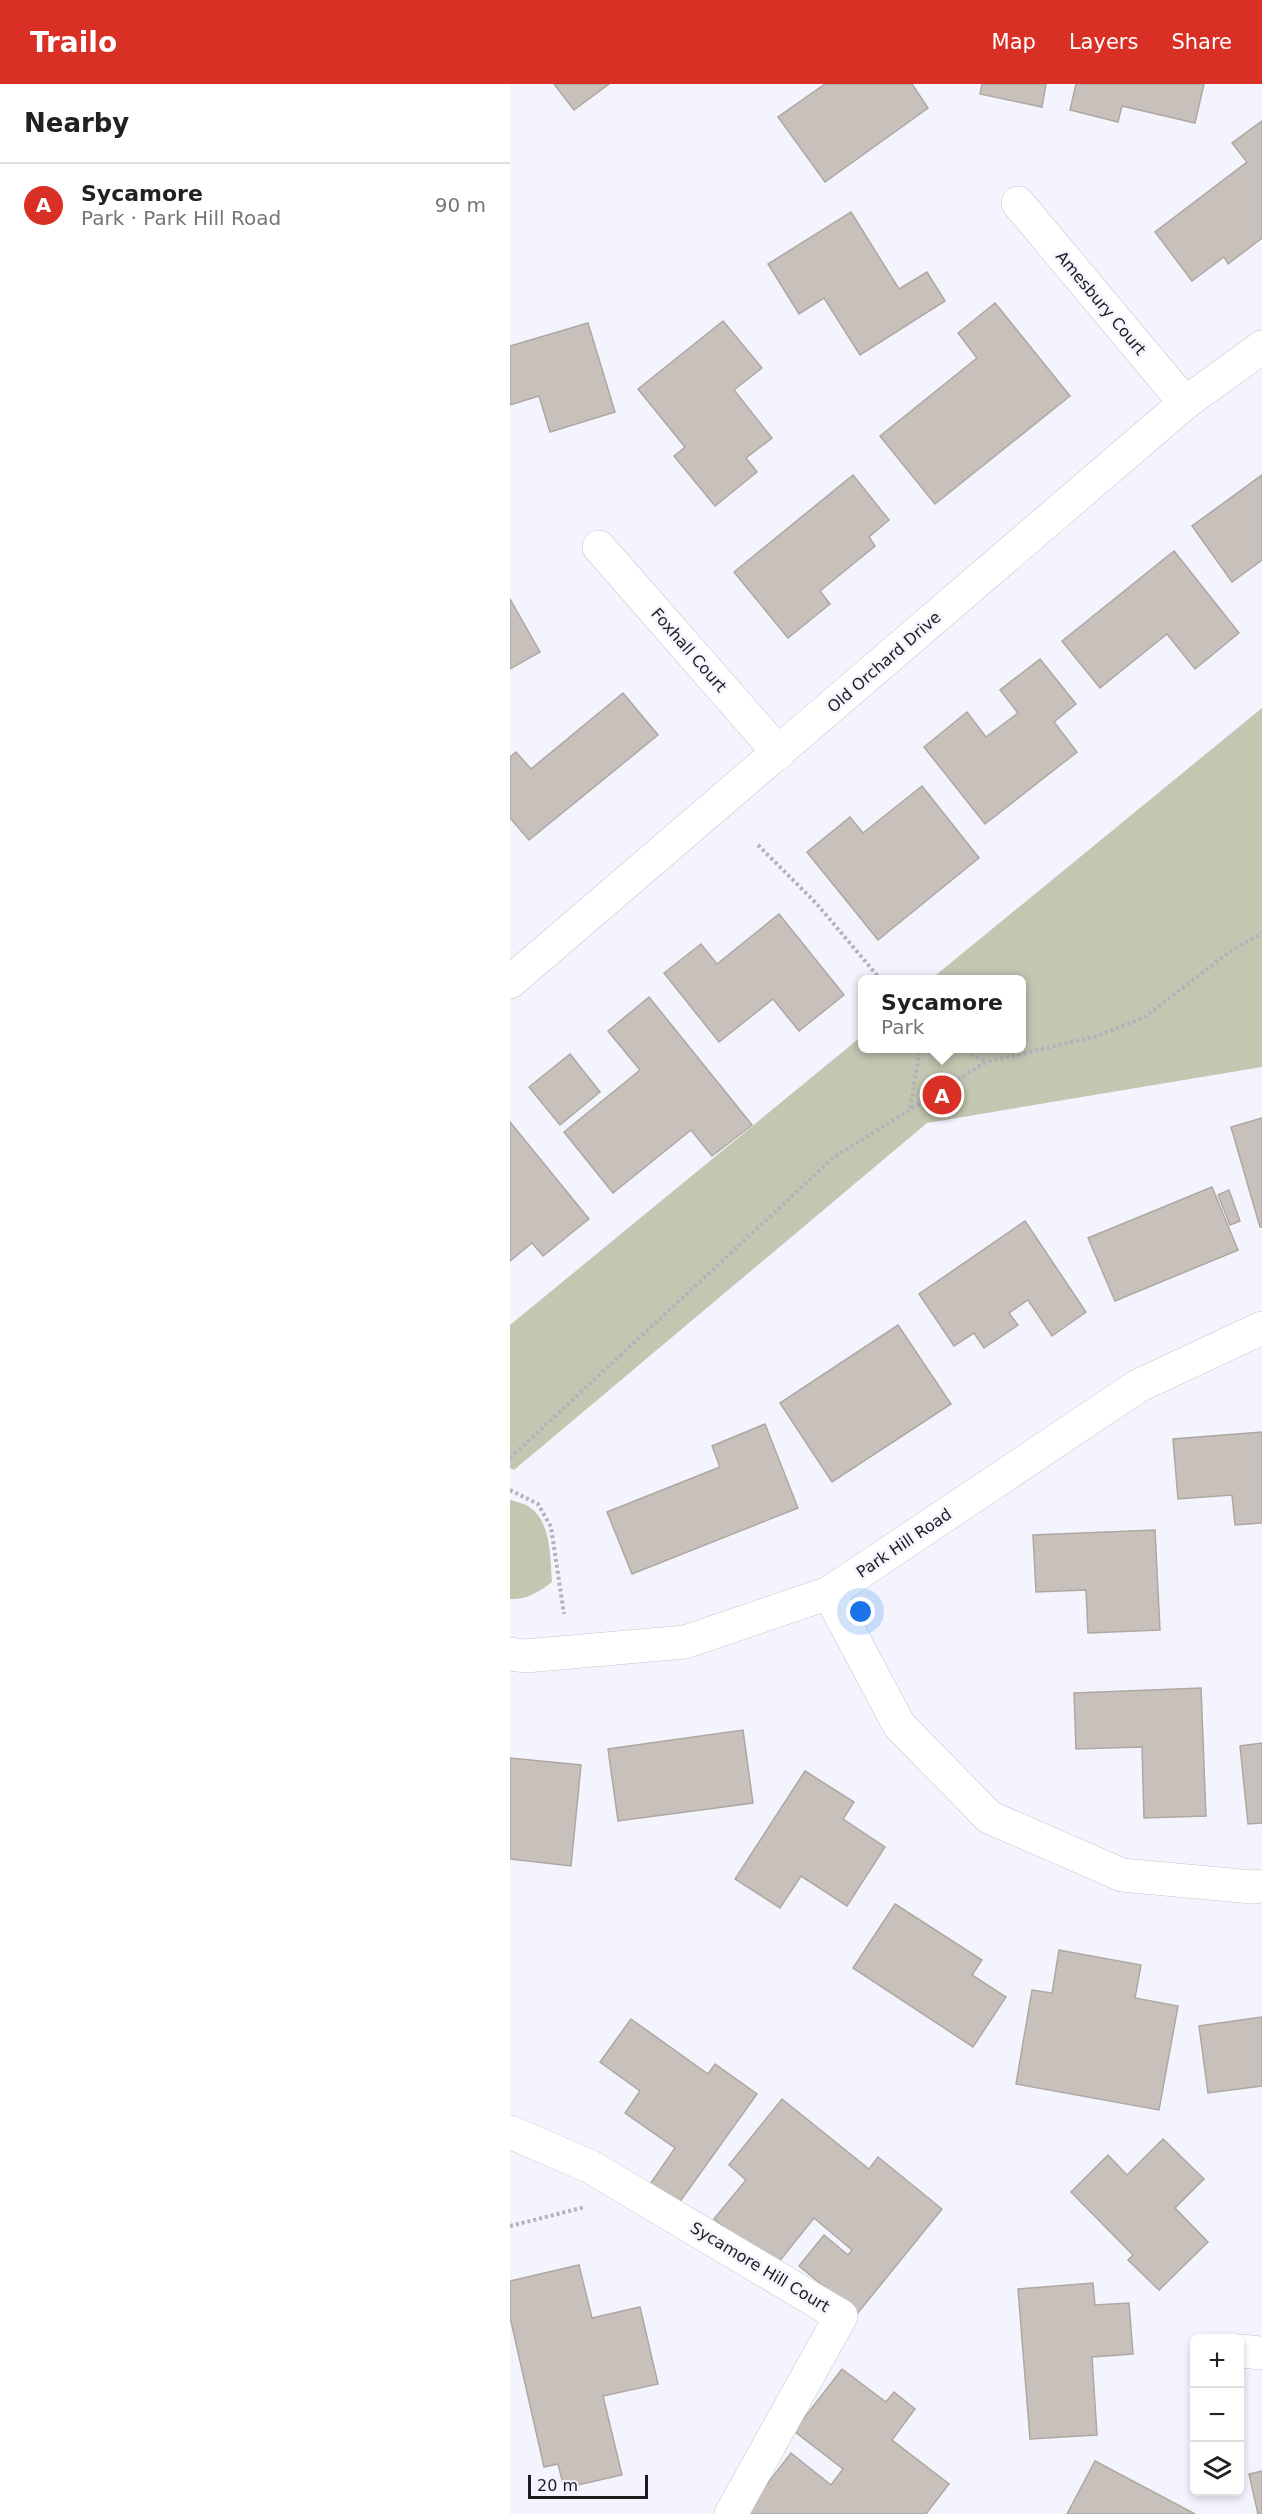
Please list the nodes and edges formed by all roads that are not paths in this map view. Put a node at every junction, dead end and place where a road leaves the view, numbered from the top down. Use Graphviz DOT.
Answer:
graph roads {
  1 [pos="1018,203"];
  2 [pos="1262,347"];
  3 [pos="1185,403"];
  4 [pos="599,547"];
  5 [pos="779,753"];
  6 [pos="510,982"];
  7 [pos="1262,1328"];
  8 [pos="829,1593"];
  9 [pos="510,1654"];
  10 [pos="1262,1886"];
  11 [pos="510,2132"];
  12 [pos="1244,2351"];
  13 [pos="1262,2353"];
  14 [pos="731,2514"];
  1 -- 3 [label="street, Amesbury Court"];
  2 -- 3 [label="street, Old Orchard Drive"];
  3 -- 5 [label="street, Old Orchard Drive"];
  4 -- 5 [label="street, Foxhall Court"];
  5 -- 6 [label="street, Old Orchard Drive"];
  7 -- 8 [label="street, Park Hill Road"];
  8 -- 9 [label="street, Park Hill Road"];
  8 -- 10 [label="street"];
  11 -- 14 [label="street, Sycamore Hill Court"];
  12 -- 13 [label="street"];
}
